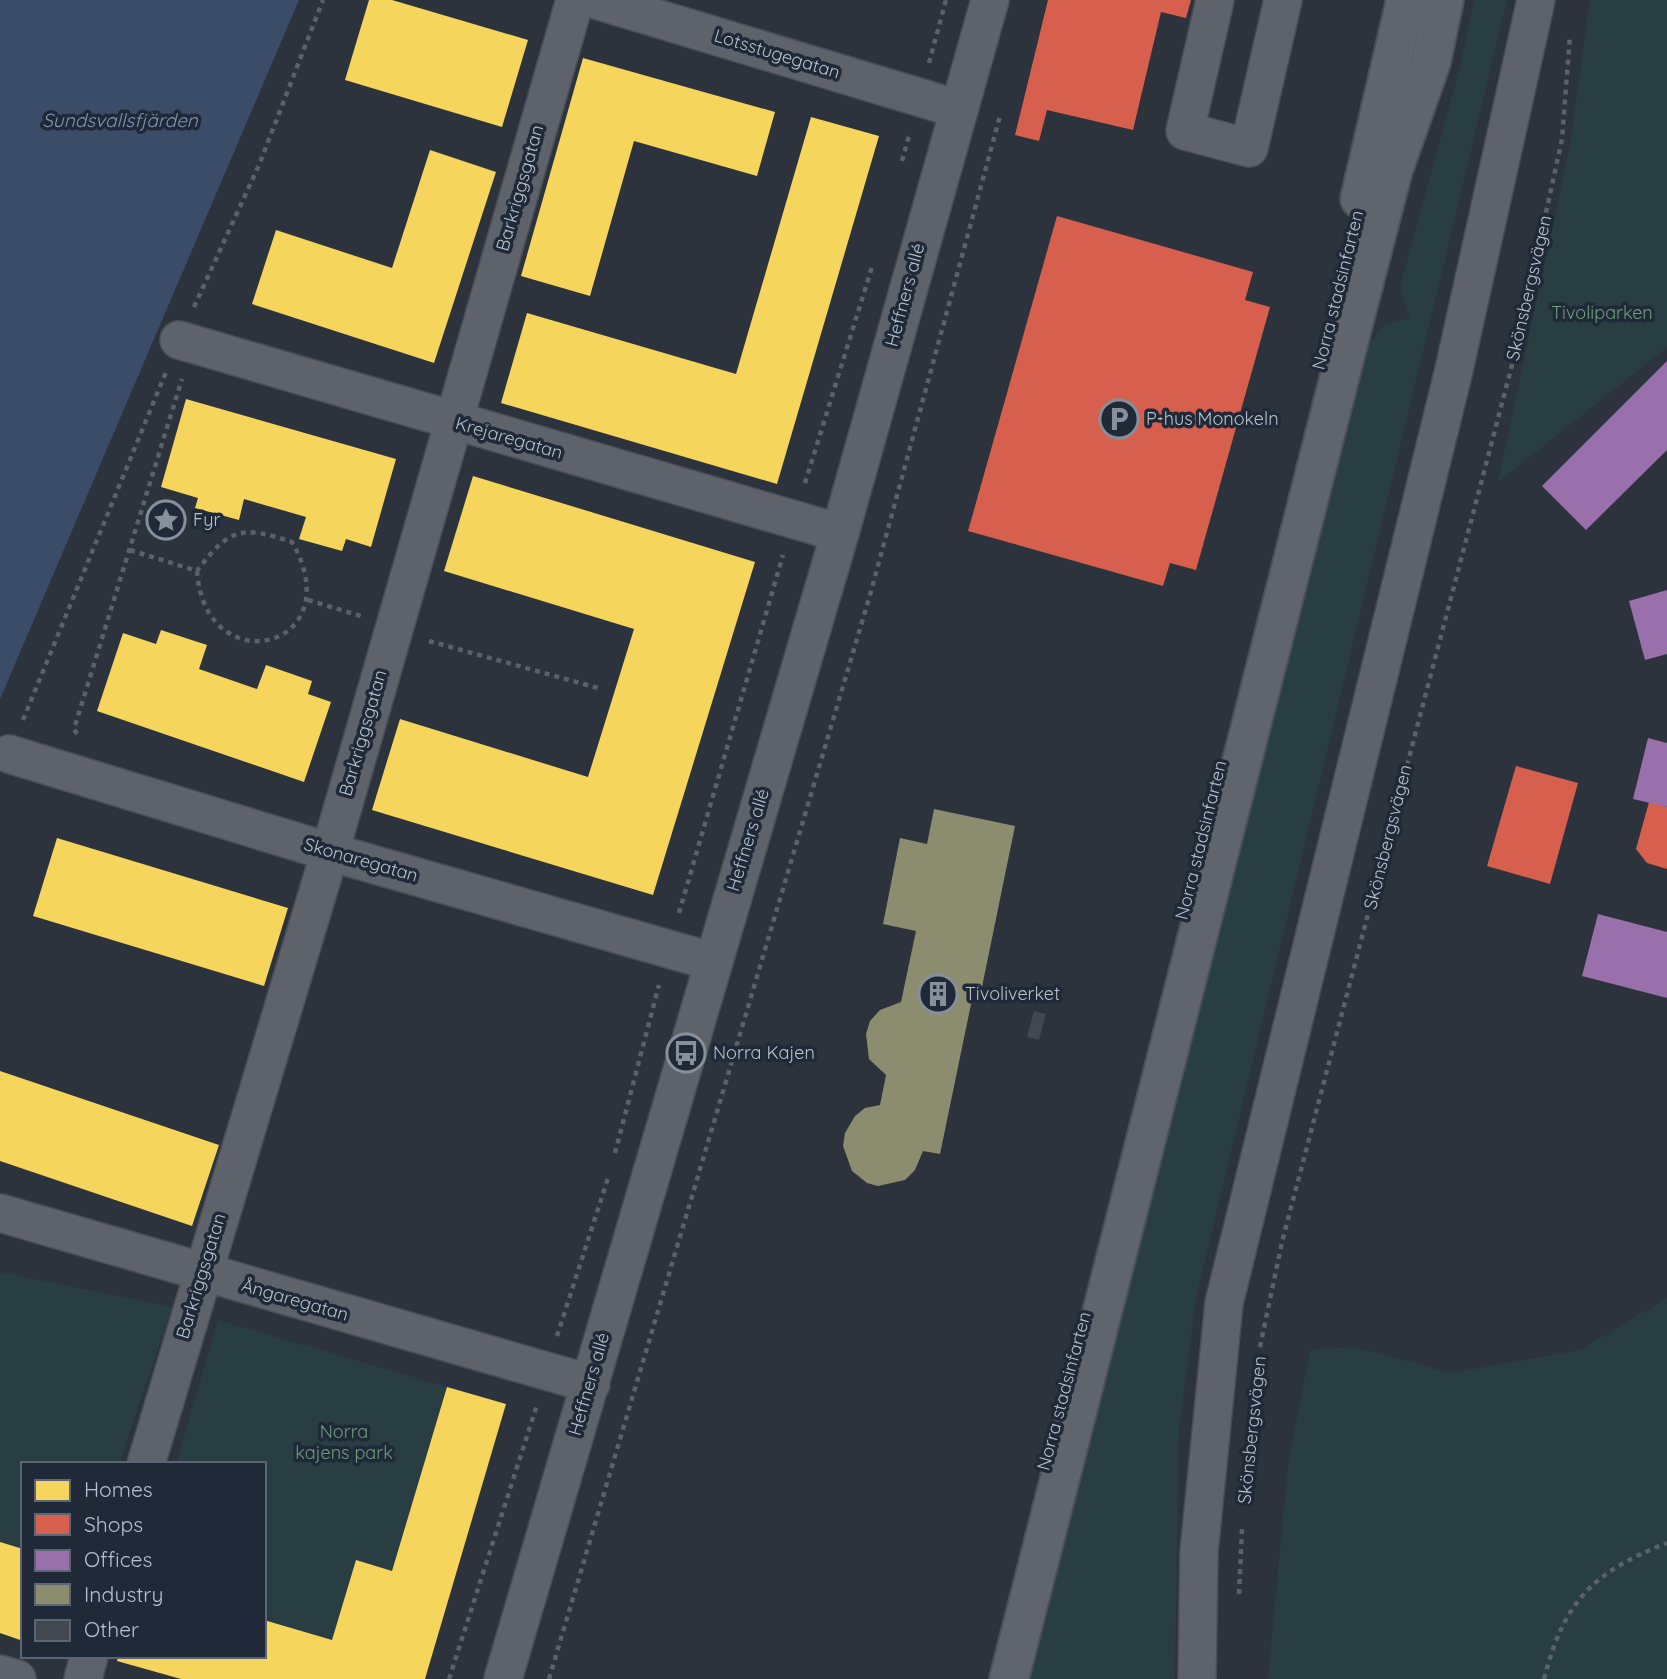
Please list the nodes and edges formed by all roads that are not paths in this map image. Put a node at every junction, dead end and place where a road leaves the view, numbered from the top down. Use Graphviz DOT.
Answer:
graph roads {
  1 [pos="575,0"];
  2 [pos="596,0"];
  3 [pos="990,0"];
  4 [pos="1215,0"];
  5 [pos="1283,0"];
  6 [pos="1406,0"];
  7 [pos="1444,0"];
  8 [pos="1536,0"];
  9 [pos="958,109"];
  10 [pos="179,340"];
  11 [pos="452,422"];
  12 [pos="840,533"];
  13 [pos="9,754"];
  14 [pos="330,852"];
  15 [pos="714,962"];
  16 [pos="0,1213"];
  17 [pos="201,1274"];
  18 [pos="591,1384"];
  19 [pos="147,1462"];
  20 [pos="88,1658"];
  21 [pos="0,1674"];
  22 [pos="17,1679"];
  23 [pos="83,1679"];
  24 [pos="503,1679"];
  25 [pos="988,1679"];
  26 [pos="1009,1679"];
  27 [pos="1197,1679"];
  1 -- 11 [label="street, Barkriggsgatan"];
  2 -- 9 [label="street, Lotsstugegatan"];
  3 -- 9 [label="street, Heffners allé"];
  4 -- 5 [label="street"];
  6 -- 25 [label="main road, Norra stadsinfarten"];
  7 -- 26 [label="main road, Norra stadsinfarten"];
  8 -- 27 [label="street"];
  9 -- 12 [label="street, Heffners allé"];
  10 -- 11 [label="street, Krejaregatan"];
  11 -- 12 [label="street, Krejaregatan"];
  11 -- 14 [label="street, Barkriggsgatan"];
  12 -- 15 [label="street, Heffners allé"];
  13 -- 14 [label="street, Skonaregatan"];
  14 -- 15 [label="street, Skonaregatan"];
  14 -- 17 [label="street, Barkriggsgatan"];
  15 -- 18 [label="street, Heffners allé"];
  16 -- 17 [label="street, Ångaregatan"];
  17 -- 18 [label="street, Ångaregatan"];
  17 -- 19 [label="street, Barkriggsgatan"];
  18 -- 24 [label="street, Heffners allé"];
  20 -- 23 [label="street"];
  21 -- 22 [label="street"];
}
